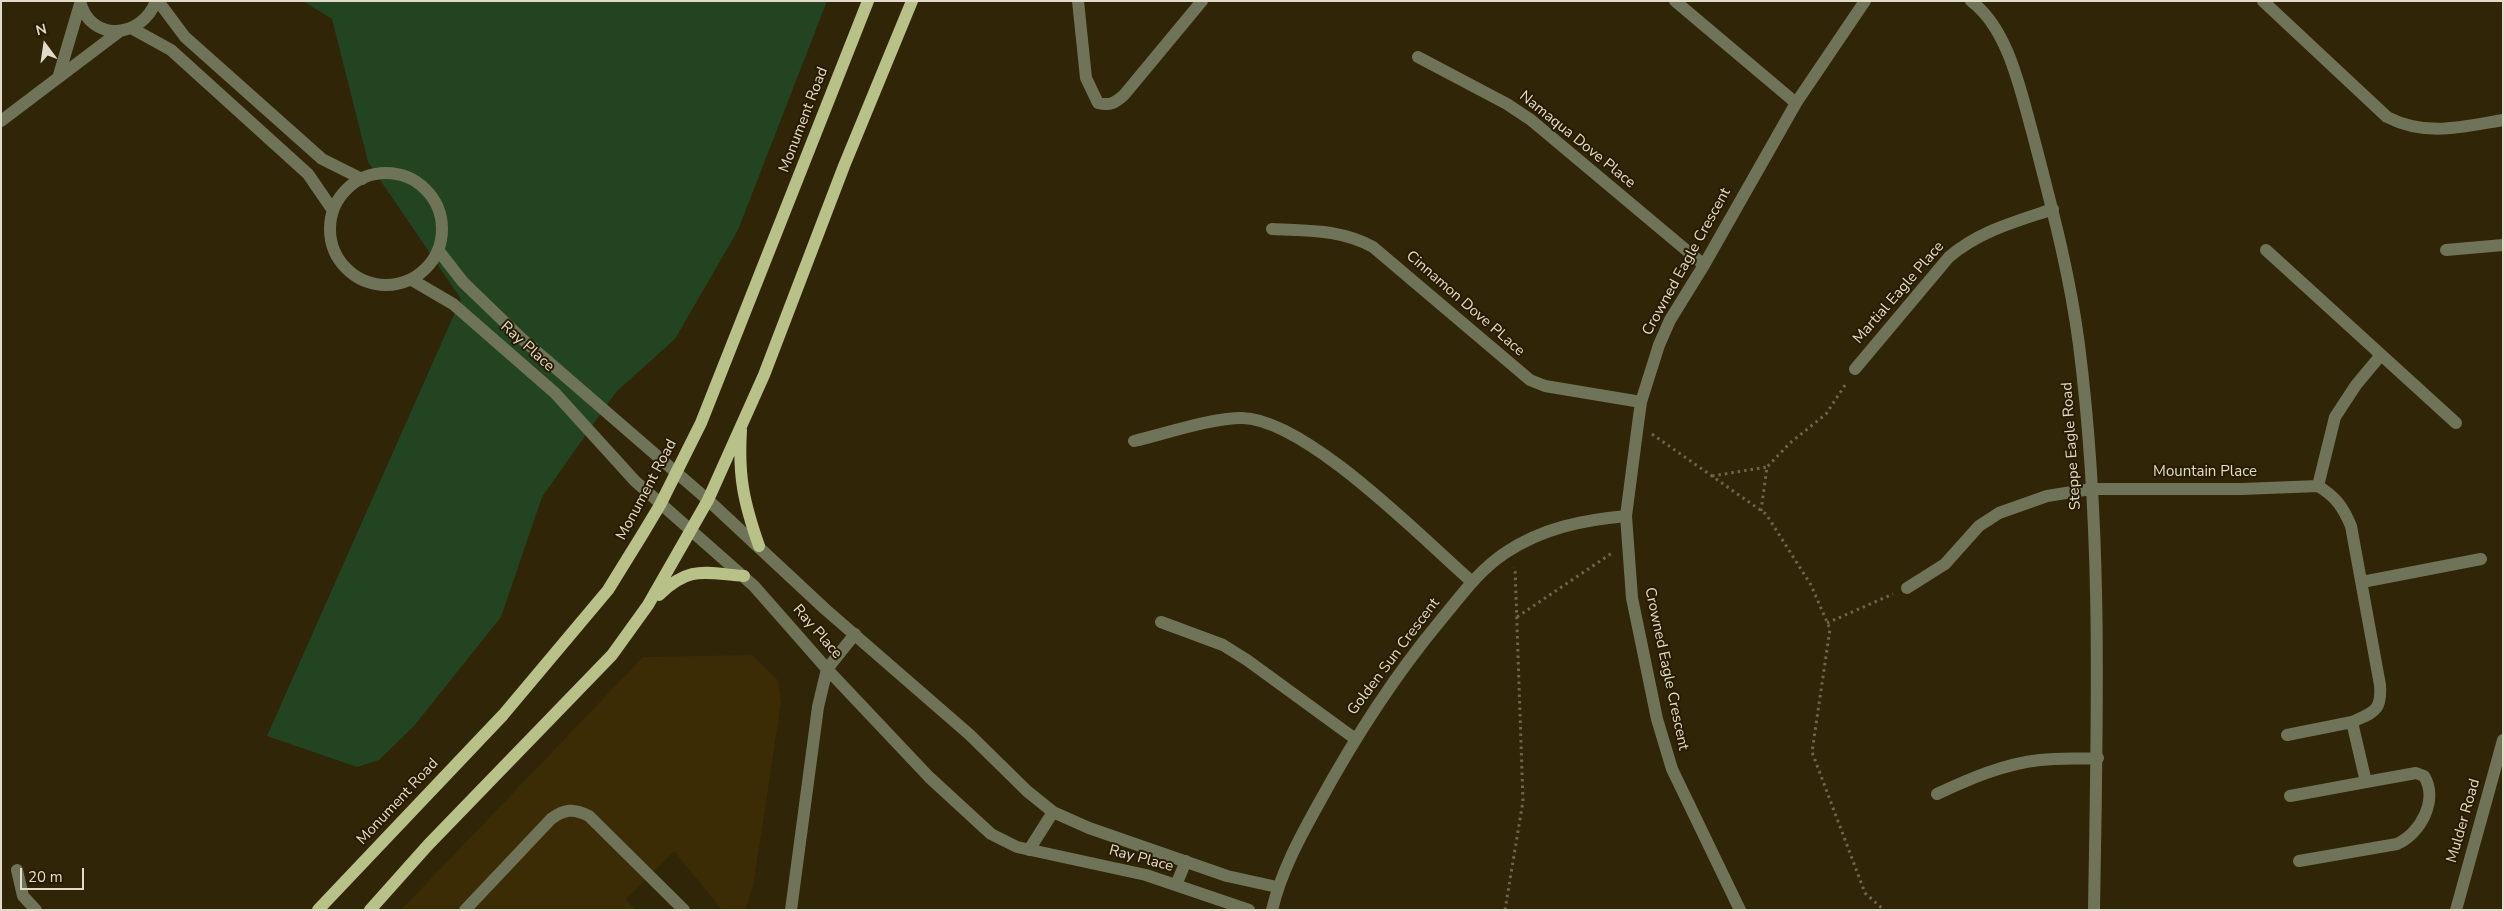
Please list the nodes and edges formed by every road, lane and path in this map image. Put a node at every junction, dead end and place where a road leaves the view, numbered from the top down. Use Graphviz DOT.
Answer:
graph roads {
  1 [pos="157,1"];
  2 [pos="868,1"];
  3 [pos="912,1"];
  4 [pos="1078,1"];
  5 [pos="1202,1"];
  6 [pos="1675,1"];
  7 [pos="1865,1"];
  8 [pos="1971,1"];
  9 [pos="2263,1"];
  10 [pos="80,3"];
  11 [pos="126,30"];
  12 [pos="1418,56"];
  13 [pos="59,75"];
  14 [pos="1796,103"];
  15 [pos="2503,120"];
  16 [pos="1,121"];
  17 [pos="362,178"];
  18 [pos="2053,209"];
  19 [pos="332,210"];
  20 [pos="1272,229"];
  21 [pos="2503,245"];
  22 [pos="438,250"];
  23 [pos="2266,250"];
  24 [pos="2446,250"];
  25 [pos="1704,264"];
  26 [pos="412,280"];
  27 [pos="2381,355"];
  28 [pos="1855,369"];
  29 [pos="1641,402"];
  30 [pos="742,420"];
  31 [pos="2456,423"];
  32 [pos="1638,424"];
  33 [pos="1134,441"];
  34 [pos="1768,467"];
  35 [pos="676,472"];
  36 [pos="1712,476"];
  37 [pos="2318,486"];
  38 [pos="2091,489"];
  39 [pos="708,500"];
  40 [pos="660,505"];
  41 [pos="1761,511"];
  42 [pos="1626,516"];
  43 [pos="692,531"];
  44 [pos="1628,542"];
  45 [pos="758,546"];
  46 [pos="1514,548"];
  47 [pos="2481,559"];
  48 [pos="744,576"];
  49 [pos="1470,581"];
  50 [pos="2362,582"];
  51 [pos="1907,588"];
  52 [pos="648,605"];
  53 [pos="1517,617"];
  54 [pos="1161,622"];
  55 [pos="1827,622"];
  56 [pos="854,634"];
  57 [pos="827,669"];
  58 [pos="2352,722"];
  59 [pos="2287,736"];
  60 [pos="1354,738"];
  61 [pos="2503,740"];
  62 [pos="2098,758"];
  63 [pos="2366,782"];
  64 [pos="1937,794"];
  65 [pos="2290,796"];
  66 [pos="1053,812"];
  67 [pos="1029,850"];
  68 [pos="1186,861"];
  69 [pos="2299,861"];
  70 [pos="17,870"];
  71 [pos="1176,885"];
  72 [pos="1277,887"];
  73 [pos="36,910"];
  74 [pos="318,910"];
  75 [pos="370,910"];
  76 [pos="465,910"];
  77 [pos="684,910"];
  78 [pos="791,910"];
  79 [pos="1249,910"];
  80 [pos="1272,910"];
  81 [pos="1505,910"];
  82 [pos="1740,910"];
  83 [pos="1884,910"];
  84 [pos="2094,910"];
  85 [pos="2456,910"];
  1 -- 11 [label="street"];
  1 -- 17 [label="street"];
  2 -- 35 [label="main road, Monument Road"];
  3 -- 30 [label="main road"];
  4 -- 5 [label="street"];
  6 -- 14 [label="street"];
  7 -- 14 [label="street, Crowned Eagle Crescent"];
  8 -- 18 [label="street, Steppe Eagle Road"];
  9 -- 15 [label="street"];
  10 -- 11 [label="street"];
  10 -- 13 [label="street"];
  11 -- 13 [label="street"];
  11 -- 19 [label="street"];
  12 -- 25 [label="street, Namaqua Dove Place"];
  13 -- 16 [label="street"];
  14 -- 25 [label="street, Crowned Eagle Crescent"];
  17 -- 19 [label="street"];
  17 -- 22 [label="street"];
  18 -- 28 [label="street, Martial Eagle Place"];
  18 -- 38 [label="street, Steppe Eagle Road"];
  19 -- 26 [label="street"];
  20 -- 29 [label="street, Cinnamon Dove PLace"];
  21 -- 24 [label="street"];
  22 -- 26 [label="street"];
  22 -- 35 [label="street, Ray Place"];
  23 -- 27 [label="street"];
  25 -- 29 [label="street, Crowned Eagle Crescent"];
  26 -- 40 [label="street, Ray Place"];
  27 -- 31 [label="street"];
  27 -- 37 [label="street"];
  28 -- 34 [label="path"];
  29 -- 32 [label="street, Crowned Eagle Crescent"];
  30 -- 39 [label="main road"];
  30 -- 45 [label="main road"];
  32 -- 36 [label="path"];
  32 -- 42 [label="street, Crowned Eagle Crescent"];
  33 -- 49 [label="street"];
  34 -- 36 [label="path"];
  34 -- 41 [label="path"];
  35 -- 39 [label="street, Ray Place"];
  35 -- 40 [label="main road, Monument Road"];
  36 -- 41 [label="path"];
  37 -- 38 [label="street, Mountain Place"];
  37 -- 50 [label="street"];
  38 -- 51 [label="street, Mountain Place"];
  38 -- 62 [label="street, Steppe Eagle Road"];
  39 -- 43 [label="main road"];
  39 -- 45 [label="street, Ray Place"];
  40 -- 43 [label="street, Ray Place"];
  40 -- 74 [label="main road, Monument Road"];
  41 -- 55 [label="path"];
  42 -- 44 [label="street, Crowned Eagle Crescent"];
  42 -- 46 [label="street, Golden Sun Crescent"];
  43 -- 48 [label="street, Ray Place"];
  43 -- 52 [label="main road"];
  44 -- 53 [label="path"];
  44 -- 82 [label="street, Crowned Eagle Crescent"];
  45 -- 56 [label="street, Ray Place"];
  46 -- 49 [label="street, Golden Sun Crescent"];
  46 -- 53 [label="path"];
  47 -- 50 [label="street"];
  48 -- 52 [label="main road"];
  48 -- 57 [label="street, Ray Place"];
  49 -- 60 [label="street, Golden Sun Crescent"];
  50 -- 58 [label="street"];
  51 -- 55 [label="path"];
  52 -- 75 [label="main road"];
  53 -- 81 [label="path"];
  54 -- 60 [label="street"];
  55 -- 83 [label="path"];
  56 -- 57 [label="street"];
  56 -- 66 [label="street, Ray Place"];
  57 -- 67 [label="street, Ray Place"];
  57 -- 78 [label="street"];
  58 -- 59 [label="street"];
  58 -- 63 [label="street"];
  60 -- 72 [label="street, Golden Sun Crescent"];
  61 -- 85 [label="street, Mulder Road"];
  62 -- 64 [label="street"];
  62 -- 84 [label="street, Steppe Eagle Road"];
  63 -- 65 [label="street"];
  63 -- 69 [label="street"];
  66 -- 67 [label="street"];
  66 -- 68 [label="street, Ray Place"];
  67 -- 71 [label="street, Ray Place"];
  68 -- 71 [label="street"];
  68 -- 72 [label="street, Ray Place"];
  70 -- 73 [label="street"];
  71 -- 79 [label="street, Ray Place"];
  72 -- 80 [label="street, Golden Sun Crescent"];
  76 -- 77 [label="street"];
}
